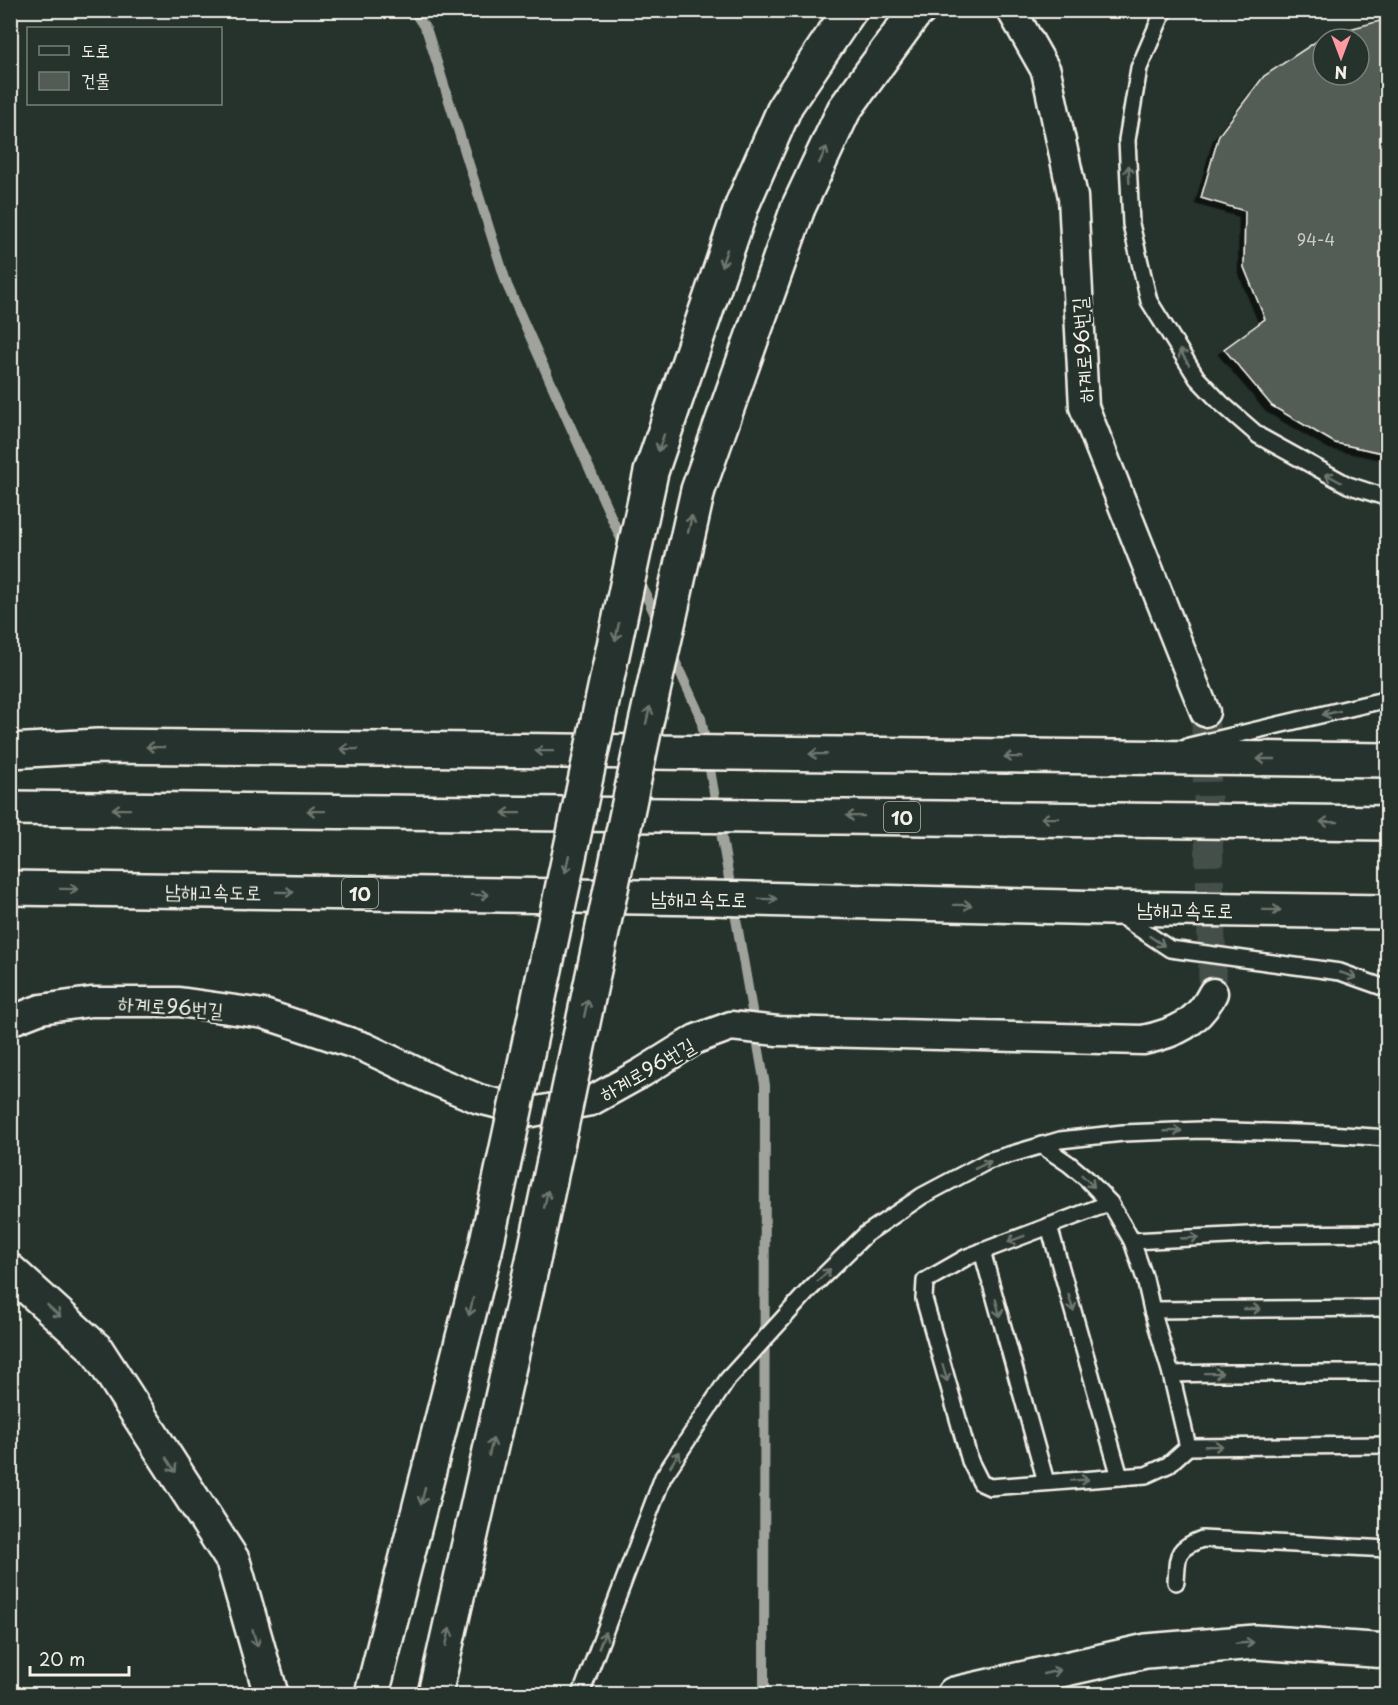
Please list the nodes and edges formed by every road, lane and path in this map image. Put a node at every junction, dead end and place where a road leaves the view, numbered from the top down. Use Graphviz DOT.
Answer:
graph roads {
  1 [pos="850,10"];
  2 [pos="919,10"];
  3 [pos="1164,10"];
  4 [pos="1013,13"];
  5 [pos="1388,498"];
  6 [pos="1388,699"];
  7 [pos="1205,712"];
  8 [pos="10,751"];
  9 [pos="1134,758"];
  10 [pos="1388,760"];
  11 [pos="10,808"];
  12 [pos="1388,823"];
  13 [pos="10,888"];
  14 [pos="1109,908"];
  15 [pos="1388,912"];
  16 [pos="1388,989"];
  17 [pos="1213,993"];
  18 [pos="10,1021"];
  19 [pos="1388,1138"];
  20 [pos="1041,1145"];
  21 [pos="1110,1203"];
  22 [pos="1049,1226"];
  23 [pos="1388,1233"];
  24 [pos="1132,1241"];
  25 [pos="982,1251"];
  26 [pos="10,1271"];
  27 [pos="1388,1308"];
  28 [pos="1152,1310"];
  29 [pos="1388,1373"];
  30 [pos="1171,1374"];
  31 [pos="1388,1445"];
  32 [pos="1188,1447"];
  33 [pos="1120,1477"];
  34 [pos="1046,1482"];
  35 [pos="1388,1549"];
  36 [pos="1176,1582"];
  37 [pos="1388,1651"];
  38 [pos="272,1695"];
  39 [pos="372,1695"];
  40 [pos="435,1695"];
  41 [pos="581,1695"];
  42 [pos="954,1695"];
  1 -- 39 [label="highway, one-way, bridge"];
  40 -- 2 [label="highway, one-way, bridge"];
  5 -- 3 [label="lane, one-way"];
  4 -- 7 [label="street, 하계로96번길"];
  6 -- 9 [label="lane, one-way"];
  9 -- 8 [label="highway, one-way"];
  10 -- 9 [label="highway, one-way"];
  12 -- 11 [label="highway, 10, one-way"];
  13 -- 14 [label="highway, 남해고속도로 / 10, one-way"];
  14 -- 15 [label="highway, 남해고속도로 / 10, one-way"];
  14 -- 16 [label="lane, one-way"];
  17 -- 18 [label="street, 하계로96번길"];
  20 -- 19 [label="lane, one-way"];
  20 -- 21 [label="lane, one-way"];
  41 -- 20 [label="lane, one-way"];
  21 -- 22 [label="lane"];
  21 -- 24 [label="lane"];
  22 -- 25 [label="lane, one-way"];
  22 -- 33 [label="lane, one-way"];
  24 -- 23 [label="lane, one-way"];
  24 -- 28 [label="lane"];
  25 -- 34 [label="lane, one-way"];
  25 -- 34 [label="lane, one-way"];
  26 -- 38 [label="highway, one-way"];
  28 -- 27 [label="lane, one-way"];
  28 -- 30 [label="lane"];
  30 -- 29 [label="lane, one-way"];
  30 -- 32 [label="lane"];
  32 -- 31 [label="lane, one-way"];
  32 -- 33 [label="lane"];
  34 -- 33 [label="lane, one-way"];
  35 -- 36 [label="lane"];
  42 -- 37 [label="highway, one-way"];
}
